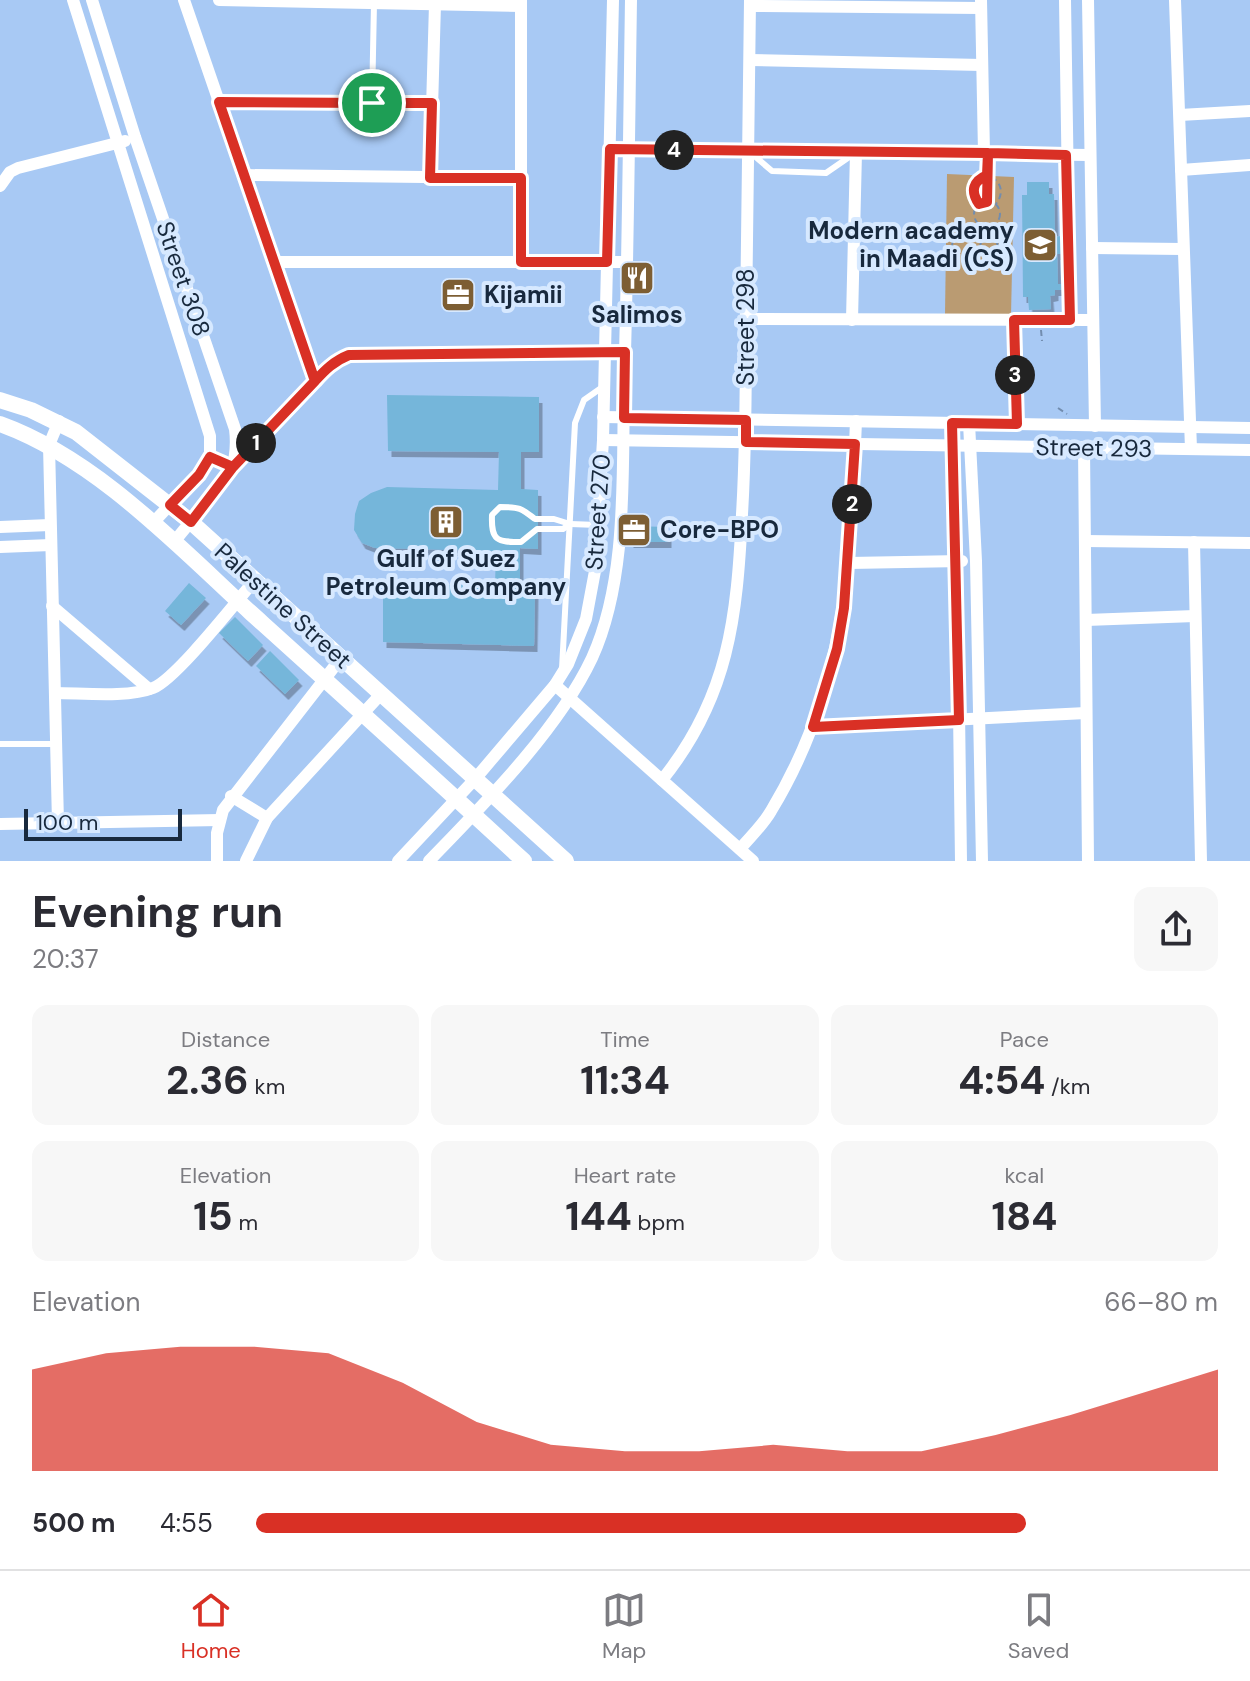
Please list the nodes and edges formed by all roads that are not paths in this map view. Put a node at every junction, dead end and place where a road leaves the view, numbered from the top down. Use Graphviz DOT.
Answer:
graph roads {
  1 [pos="73,0"];
  2 [pos="92,0"];
  3 [pos="184,0"];
  4 [pos="219,0"];
  5 [pos="613,0"];
  6 [pos="631,0"];
  7 [pos="1065,0"];
  8 [pos="1088,0"];
  9 [pos="1175,0"];
  10 [pos="374,3"];
  11 [pos="521,3"];
  12 [pos="750,3"];
  13 [pos="435,4"];
  14 [pos="981,4"];
  15 [pos="750,60"];
  16 [pos="982,65"];
  17 [pos="219,102"];
  18 [pos="372,103"];
  19 [pos="432,103"];
  20 [pos="1250,111"];
  21 [pos="1180,115"];
  22 [pos="135,137"];
  23 [pos="118,143"];
  24 [pos="610,149"];
  25 [pos="628,149"];
  26 [pos="748,150"];
  27 [pos="856,152"];
  28 [pos="986,153"];
  29 [pos="1066,155"];
  30 [pos="1089,155"];
  31 [pos="1250,165"];
  32 [pos="1181,170"];
  33 [pos="244,175"];
  34 [pos="430,178"];
  35 [pos="521,178"];
  36 [pos="0,186"];
  37 [pos="154,191"];
  38 [pos="135,197"];
  39 [pos="1092,248"];
  40 [pos="1183,249"];
  41 [pos="177,262"];
  42 [pos="274,262"];
  43 [pos="521,262"];
  44 [pos="607,262"];
  45 [pos="626,262"];
  46 [pos="158,268"];
  47 [pos="746,319"];
  48 [pos="852,320"];
  49 [pos="1014,320"];
  50 [pos="1070,320"];
  51 [pos="1092,320"];
  52 [pos="203,340"];
  53 [pos="183,347"];
  54 [pos="605,352"];
  55 [pos="625,352"];
  56 [pos="315,381"];
  57 [pos="604,386"];
  58 [pos="0,400"];
  59 [pos="603,417"];
  60 [pos="624,418"];
  61 [pos="746,420"];
  62 [pos="59,421"];
  63 [pos="856,421"];
  64 [pos="952,423"];
  65 [pos="969,423"];
  66 [pos="0,424"];
  67 [pos="1017,424"];
  68 [pos="1095,426"];
  69 [pos="1191,427"];
  70 [pos="1250,428"];
  71 [pos="603,440"];
  72 [pos="623,441"];
  73 [pos="746,442"];
  74 [pos="855,444"];
  75 [pos="49,445"];
  76 [pos="952,445"];
  77 [pos="970,446"];
  78 [pos="1084,447"];
  79 [pos="1191,449"];
  80 [pos="1250,450"];
  81 [pos="210,457"];
  82 [pos="233,467"];
  83 [pos="170,505"];
  84 [pos="535,519"];
  85 [pos="191,522"];
  86 [pos="152,524"];
  87 [pos="570,524"];
  88 [pos="50,525"];
  89 [pos="598,525"];
  90 [pos="620,525"];
  91 [pos="0,527"];
  92 [pos="535,531"];
  93 [pos="1085,541"];
  94 [pos="174,542"];
  95 [pos="1194,542"];
  96 [pos="1250,543"];
  97 [pos="51,545"];
  98 [pos="0,547"];
  99 [pos="957,561"];
  100 [pos="976,561"];
  101 [pos="849,563"];
  102 [pos="255,580"];
  103 [pos="237,600"];
  104 [pos="52,606"];
  105 [pos="1195,616"];
  106 [pos="1086,620"];
  107 [pos="341,658"];
  108 [pos="324,678"];
  109 [pos="558,680"];
  110 [pos="149,689"];
  111 [pos="55,693"];
  112 [pos="381,694"];
  113 [pos="571,699"];
  114 [pos="1086,713"];
  115 [pos="363,714"];
  116 [pos="979,719"];
  117 [pos="959,720"];
  118 [pos="813,727"];
  119 [pos="0,744"];
  120 [pos="56,744"];
  121 [pos="475,779"];
  122 [pos="662,780"];
  123 [pos="492,795"];
  124 [pos="231,796"];
  125 [pos="456,799"];
  126 [pos="474,815"];
  127 [pos="267,818"];
  128 [pos="220,820"];
  129 [pos="58,823"];
  130 [pos="0,824"];
  131 [pos="740,849"];
  132 [pos="217,859"];
  133 [pos="230,861"];
  134 [pos="246,861"];
  135 [pos="398,861"];
  136 [pos="429,861"];
  137 [pos="524,861"];
  138 [pos="566,861"];
  139 [pos="753,861"];
  140 [pos="961,861"];
  141 [pos="982,861"];
  142 [pos="1088,861"];
  143 [pos="1201,861"];
  1 -- 23 [label="street, Street 308"];
  2 -- 22 [label="street, Street 308"];
  3 -- 17 [label="street"];
  4 -- 10 [label="street"];
  5 -- 24 [label="street, Street 270"];
  6 -- 25 [label="street, Street 270"];
  7 -- 29 [label="street"];
  8 -- 30 [label="street"];
  9 -- 21 [label="street"];
  10 -- 13 [label="street"];
  10 -- 18 [label="lane"];
  11 -- 13 [label="street"];
  11 -- 35 [label="street"];
  12 -- 14 [label="street"];
  12 -- 15 [label="street, Street 298"];
  13 -- 19 [label="street"];
  14 -- 16 [label="street"];
  15 -- 16 [label="street"];
  15 -- 26 [label="street, Street 298"];
  16 -- 28 [label="street"];
  17 -- 18 [label="street"];
  17 -- 33 [label="street"];
  18 -- 19 [label="street"];
  19 -- 34 [label="street"];
  20 -- 21 [label="street"];
  21 -- 32 [label="street"];
  22 -- 23 [label="street"];
  22 -- 37 [label="street, Street 308"];
  23 -- 36 [label="street"];
  23 -- 38 [label="street, Street 308"];
  24 -- 25 [label="street"];
  24 -- 44 [label="street, Street 270"];
  25 -- 26 [label="street"];
  25 -- 45 [label="street, Street 270"];
  26 -- 27 [label="street"];
  26 -- 27 [label="lane"];
  26 -- 47 [label="street, Street 298"];
  27 -- 28 [label="street"];
  27 -- 48 [label="street"];
  28 -- 29 [label="street"];
  29 -- 30 [label="street"];
  29 -- 50 [label="street"];
  30 -- 39 [label="street"];
  31 -- 32 [label="street"];
  32 -- 40 [label="street"];
  33 -- 34 [label="street"];
  33 -- 42 [label="street"];
  34 -- 35 [label="street"];
  35 -- 43 [label="street"];
  37 -- 38 [label="street"];
  37 -- 41 [label="street, Street 308"];
  38 -- 46 [label="street, Street 308"];
  39 -- 40 [label="street"];
  39 -- 51 [label="street"];
  40 -- 69 [label="street"];
  41 -- 46 [label="street"];
  41 -- 52 [label="street, Street 308"];
  42 -- 43 [label="street"];
  42 -- 56 [label="street"];
  43 -- 44 [label="street"];
  44 -- 45 [label="street"];
  44 -- 54 [label="street, Street 270"];
  45 -- 55 [label="street, Street 270"];
  46 -- 53 [label="street, Street 308"];
  47 -- 48 [label="street"];
  47 -- 61 [label="street, Street 298"];
  48 -- 49 [label="street"];
  49 -- 50 [label="street"];
  49 -- 67 [label="street"];
  50 -- 51 [label="street"];
  51 -- 68 [label="street"];
  52 -- 53 [label="street"];
  52 -- 82 [label="street, Street 308"];
  53 -- 81 [label="street, Street 308"];
  54 -- 55 [label="street"];
  54 -- 56 [label="street"];
  54 -- 57 [label="street, Street 270"];
  55 -- 60 [label="street, Street 270"];
  56 -- 82 [label="street"];
  57 -- 59 [label="street, Street 270"];
  57 -- 87 [label="lane"];
  58 -- 62 [label="street, Palestine Street"];
  59 -- 60 [label="street, Street 293"];
  59 -- 71 [label="street, Street 270"];
  60 -- 61 [label="street, Street 293"];
  60 -- 72 [label="street, Street 270"];
  61 -- 63 [label="street, Street 293"];
  61 -- 73 [label="street, Street 298"];
  62 -- 75 [label="street"];
  62 -- 83 [label="street, Palestine Street"];
  63 -- 64 [label="street, Street 293"];
  63 -- 74 [label="street"];
  64 -- 65 [label="street, Street 293"];
  64 -- 76 [label="street"];
  65 -- 67 [label="street, Street 293"];
  65 -- 77 [label="street"];
  66 -- 75 [label="street, Palestine Street"];
  67 -- 68 [label="street, Street 293"];
  68 -- 69 [label="street, Street 293"];
  69 -- 70 [label="street, Street 293"];
  69 -- 79 [label="street"];
  71 -- 72 [label="street, Street 293"];
  71 -- 89 [label="street, Street 270"];
  72 -- 73 [label="street, Street 293"];
  72 -- 90 [label="street, Street 270"];
  73 -- 74 [label="street, Street 293"];
  73 -- 122 [label="street, Street 298"];
  74 -- 76 [label="street, Street 293"];
  74 -- 101 [label="street"];
  75 -- 86 [label="street, Palestine Street"];
  75 -- 88 [label="street"];
  76 -- 77 [label="street, Street 293"];
  76 -- 99 [label="street"];
  77 -- 78 [label="street, Street 293"];
  77 -- 100 [label="street"];
  78 -- 79 [label="street, Street 293"];
  78 -- 93 [label="street"];
  79 -- 80 [label="street, Street 293"];
  81 -- 82 [label="street"];
  81 -- 83 [label="street"];
  82 -- 85 [label="street"];
  83 -- 85 [label="street, Palestine Street"];
  83 -- 86 [label="street"];
  84 -- 87 [label="lane"];
  84 -- 92 [label="lane"];
  84 -- 92 [label="lane"];
  85 -- 94 [label="street"];
  85 -- 102 [label="street, Palestine Street"];
  86 -- 94 [label="street, Palestine Street"];
  87 -- 89 [label="lane"];
  87 -- 92 [label="lane"];
  87 -- 109 [label="lane"];
  88 -- 91 [label="street"];
  88 -- 97 [label="street"];
  89 -- 90 [label="street"];
  89 -- 109 [label="street, Street 270"];
  90 -- 113 [label="street, Street 270"];
  93 -- 95 [label="street"];
  93 -- 106 [label="street"];
  94 -- 103 [label="street, Palestine Street"];
  95 -- 96 [label="street"];
  95 -- 105 [label="street"];
  97 -- 98 [label="street"];
  97 -- 104 [label="street"];
  99 -- 100 [label="street"];
  99 -- 101 [label="street"];
  99 -- 117 [label="street"];
  100 -- 116 [label="street"];
  101 -- 118 [label="street"];
  102 -- 103 [label="street"];
  102 -- 107 [label="street, Palestine Street"];
  103 -- 108 [label="street, Palestine Street"];
  103 -- 110 [label="street"];
  104 -- 110 [label="street"];
  104 -- 111 [label="street"];
  105 -- 106 [label="street"];
  105 -- 143 [label="street"];
  106 -- 114 [label="street"];
  107 -- 108 [label="street"];
  107 -- 112 [label="street, Palestine Street"];
  108 -- 115 [label="street, Palestine Street"];
  108 -- 124 [label="street"];
  109 -- 113 [label="street"];
  109 -- 121 [label="street, Street 270"];
  110 -- 111 [label="street"];
  111 -- 120 [label="street"];
  112 -- 115 [label="street"];
  112 -- 121 [label="street, Palestine Street"];
  113 -- 122 [label="street"];
  113 -- 123 [label="street, Street 270"];
  114 -- 116 [label="street"];
  114 -- 142 [label="street"];
  115 -- 125 [label="street, Palestine Street"];
  115 -- 127 [label="street"];
  116 -- 117 [label="street"];
  116 -- 141 [label="street"];
  117 -- 118 [label="street"];
  117 -- 140 [label="street"];
  118 -- 131 [label="street"];
  119 -- 120 [label="lane"];
  120 -- 129 [label="street"];
  121 -- 123 [label="street, Palestine Street"];
  121 -- 125 [label="street, Street 270"];
  122 -- 131 [label="street"];
  123 -- 126 [label="street, Street 270"];
  123 -- 138 [label="street"];
  124 -- 127 [label="street"];
  124 -- 128 [label="street"];
  125 -- 126 [label="street, Palestine Street"];
  125 -- 135 [label="street, Street 270"];
  126 -- 136 [label="street, Street 270"];
  126 -- 137 [label="street"];
  127 -- 134 [label="street"];
  128 -- 129 [label="street"];
  128 -- 132 [label="street"];
  129 -- 130 [label="street"];
  131 -- 139 [label="street"];
  132 -- 133 [label="street"];
}
